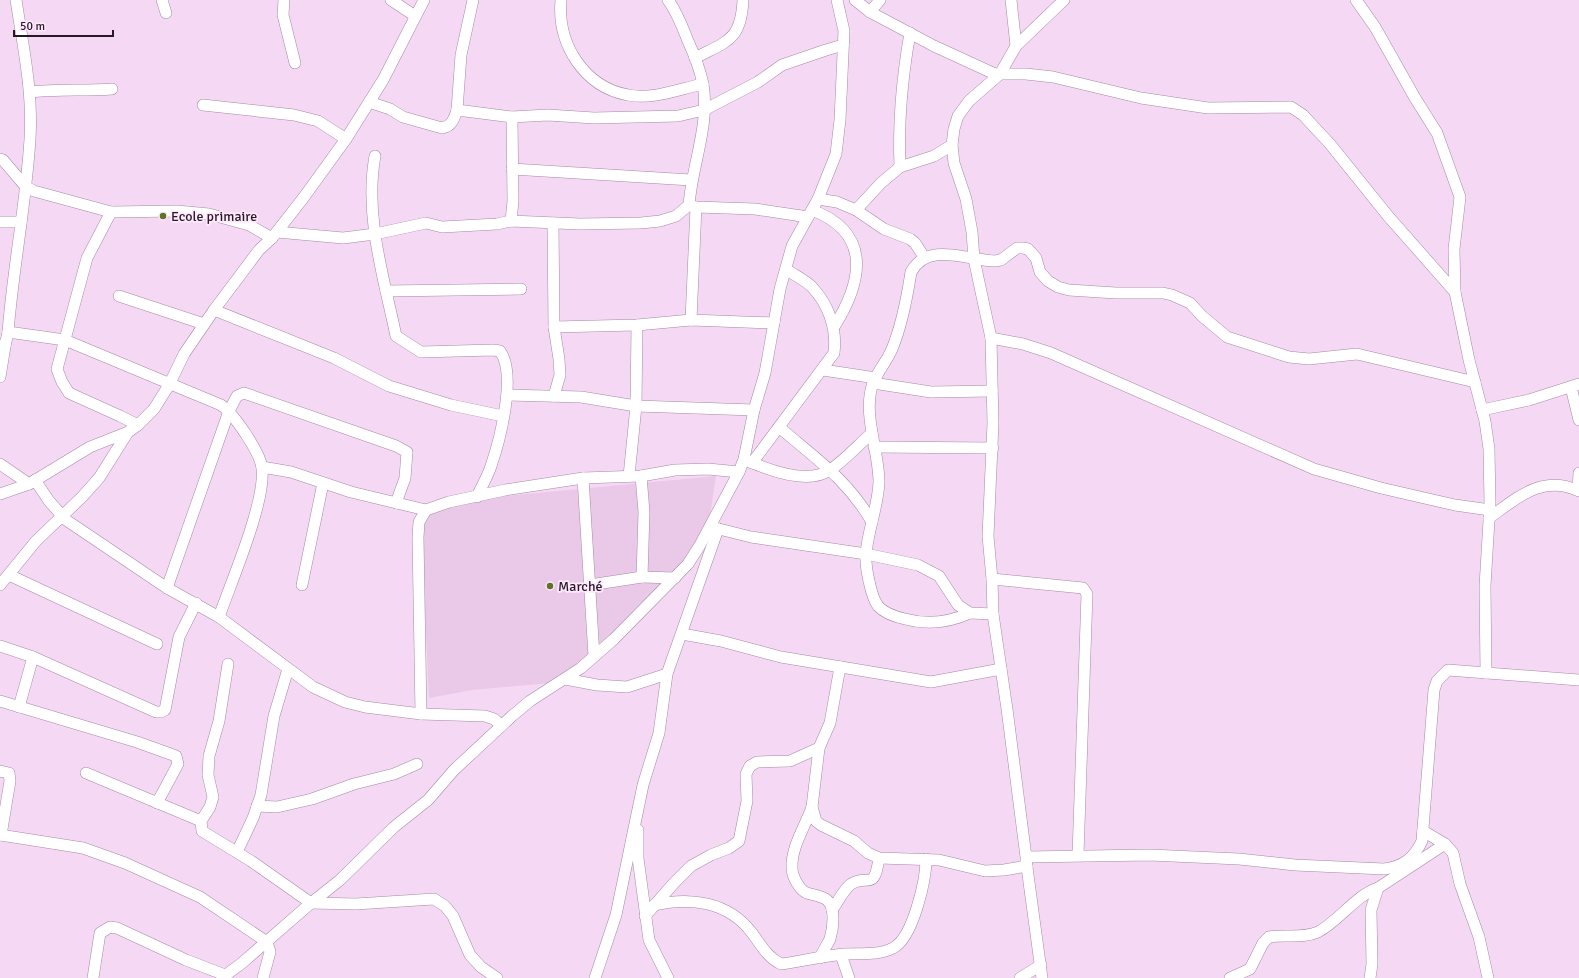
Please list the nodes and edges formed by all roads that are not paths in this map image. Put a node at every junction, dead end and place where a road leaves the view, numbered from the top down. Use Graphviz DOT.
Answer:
graph roads {
  1 [pos="16,0"];
  2 [pos="162,0"];
  3 [pos="284,0"];
  4 [pos="391,0"];
  5 [pos="424,0"];
  6 [pos="473,0"];
  7 [pos="561,0"];
  8 [pos="668,0"];
  9 [pos="743,0"];
  10 [pos="837,0"];
  11 [pos="855,0"];
  12 [pos="880,0"];
  13 [pos="1011,0"];
  14 [pos="1064,0"];
  15 [pos="1356,0"];
  16 [pos="870,12"];
  17 [pos="166,13"];
  18 [pos="415,16"];
  19 [pos="910,33"];
  20 [pos="844,45"];
  21 [pos="1016,46"];
  22 [pos="695,58"];
  23 [pos="295,63"];
  24 [pos="1000,74"];
  25 [pos="703,84"];
  26 [pos="112,89"];
  27 [pos="30,92"];
  28 [pos="369,102"];
  29 [pos="203,105"];
  30 [pos="457,110"];
  31 [pos="704,110"];
  32 [pos="512,117"];
  33 [pos="346,138"];
  34 [pos="952,145"];
  35 [pos="376,156"];
  36 [pos="0,159"];
  37 [pos="900,167"];
  38 [pos="512,169"];
  39 [pos="691,180"];
  40 [pos="26,187"];
  41 [pos="818,198"];
  42 [pos="692,206"];
  43 [pos="856,210"];
  44 [pos="111,212"];
  45 [pos="810,213"];
  46 [pos="511,221"];
  47 [pos="0,222"];
  48 [pos="21,222"];
  49 [pos="553,223"];
  50 [pos="375,234"];
  51 [pos="274,235"];
  52 [pos="924,257"];
  53 [pos="974,259"];
  54 [pos="786,269"];
  55 [pos="521,289"];
  56 [pos="386,291"];
  57 [pos="1455,292"];
  58 [pos="119,296"];
  59 [pos="5,306"];
  60 [pos="214,310"];
  61 [pos="690,320"];
  62 [pos="774,323"];
  63 [pos="204,324"];
  64 [pos="637,325"];
  65 [pos="554,327"];
  66 [pos="834,327"];
  67 [pos="8,332"];
  68 [pos="991,338"];
  69 [pos="65,340"];
  70 [pos="3,345"];
  71 [pos="823,370"];
  72 [pos="0,377"];
  73 [pos="875,380"];
  74 [pos="1475,382"];
  75 [pos="169,385"];
  76 [pos="1575,385"];
  77 [pos="992,391"];
  78 [pos="507,394"];
  79 [pos="554,396"];
  80 [pos="636,406"];
  81 [pos="754,410"];
  82 [pos="1482,410"];
  83 [pos="229,411"];
  84 [pos="503,416"];
  85 [pos="1579,420"];
  86 [pos="138,426"];
  87 [pos="779,427"];
  88 [pos="128,432"];
  89 [pos="872,433"];
  90 [pos="874,447"];
  91 [pos="993,448"];
  92 [pos="748,461"];
  93 [pos="0,464"];
  94 [pos="262,467"];
  95 [pos="831,469"];
  96 [pos="739,472"];
  97 [pos="1579,473"];
  98 [pos="629,476"];
  99 [pos="641,476"];
  100 [pos="584,478"];
  101 [pos="32,482"];
  102 [pos="324,483"];
  103 [pos="1578,490"];
  104 [pos="0,494"];
  105 [pos="477,497"];
  106 [pos="396,503"];
  107 [pos="426,510"];
  108 [pos="1490,514"];
  109 [pos="62,516"];
  110 [pos="872,522"];
  111 [pos="714,528"];
  112 [pos="866,554"];
  113 [pos="9,575"];
  114 [pos="642,577"];
  115 [pos="675,578"];
  116 [pos="992,579"];
  117 [pos="0,585"];
  118 [pos="302,585"];
  119 [pos="590,585"];
  120 [pos="167,588"];
  121 [pos="196,603"];
  122 [pos="970,613"];
  123 [pos="993,614"];
  124 [pos="219,617"];
  125 [pos="682,634"];
  126 [pos="157,644"];
  127 [pos="0,646"];
  128 [pos="594,656"];
  129 [pos="33,657"];
  130 [pos="228,664"];
  131 [pos="840,668"];
  132 [pos="288,669"];
  133 [pos="1001,669"];
  134 [pos="1486,673"];
  135 [pos="667,674"];
  136 [pos="565,679"];
  137 [pos="1579,680"];
  138 [pos="0,701"];
  139 [pos="20,707"];
  140 [pos="421,714"];
  141 [pos="501,725"];
  142 [pos="819,748"];
  143 [pos="417,764"];
  144 [pos="0,771"];
  145 [pos="86,773"];
  146 [pos="157,802"];
  147 [pos="257,806"];
  148 [pos="638,807"];
  149 [pos="812,807"];
  150 [pos="201,821"];
  151 [pos="1423,831"];
  152 [pos="1,835"];
  153 [pos="1445,844"];
  154 [pos="237,852"];
  155 [pos="1078,855"];
  156 [pos="879,858"];
  157 [pos="926,859"];
  158 [pos="1026,862"];
  159 [pos="1378,888"];
  160 [pos="311,903"];
  161 [pos="654,905"];
  162 [pos="832,910"];
  163 [pos="645,916"];
  164 [pos="267,942"];
  165 [pos="841,954"];
  166 [pos="820,958"];
  167 [pos="1041,965"];
  168 [pos="224,977"];
  169 [pos="93,978"];
  170 [pos="263,978"];
  171 [pos="497,978"];
  172 [pos="595,978"];
  173 [pos="668,978"];
  174 [pos="849,978"];
  175 [pos="1020,978"];
  176 [pos="1042,978"];
  177 [pos="1230,978"];
  178 [pos="1370,978"];
  179 [pos="1488,978"];
  1 -- 27 [label="street"];
  2 -- 17 [label="street"];
  3 -- 23 [label="street"];
  4 -- 18 [label="street"];
  5 -- 18 [label="street"];
  6 -- 30 [label="street"];
  7 -- 25 [label="street"];
  8 -- 22 [label="street"];
  9 -- 22 [label="street"];
  10 -- 20 [label="street"];
  11 -- 16 [label="street"];
  12 -- 16 [label="street"];
  13 -- 21 [label="street"];
  14 -- 21 [label="street"];
  15 -- 57 [label="street"];
  16 -- 19 [label="street"];
  18 -- 28 [label="street"];
  19 -- 24 [label="street"];
  19 -- 37 [label="street"];
  20 -- 31 [label="street"];
  20 -- 41 [label="street"];
  21 -- 24 [label="street"];
  22 -- 25 [label="street"];
  24 -- 34 [label="street"];
  24 -- 57 [label="street"];
  25 -- 31 [label="street"];
  26 -- 27 [label="street"];
  27 -- 40 [label="street"];
  28 -- 30 [label="street"];
  28 -- 33 [label="street"];
  29 -- 33 [label="street"];
  30 -- 32 [label="street"];
  31 -- 32 [label="street"];
  31 -- 39 [label="street"];
  32 -- 38 [label="street"];
  33 -- 51 [label="street"];
  34 -- 37 [label="street"];
  34 -- 53 [label="street"];
  35 -- 50 [label="street"];
  36 -- 40 [label="street"];
  37 -- 43 [label="street"];
  38 -- 39 [label="street"];
  38 -- 46 [label="street"];
  39 -- 42 [label="street"];
  40 -- 44 [label="street"];
  40 -- 48 [label="street"];
  41 -- 43 [label="street"];
  41 -- 45 [label="street"];
  42 -- 45 [label="street"];
  42 -- 49 [label="street"];
  42 -- 61 [label="street"];
  43 -- 52 [label="street"];
  44 -- 51 [label="street"];
  44 -- 69 [label="street"];
  45 -- 54 [label="street"];
  45 -- 66 [label="street"];
  46 -- 49 [label="street"];
  46 -- 50 [label="street"];
  47 -- 48 [label="street"];
  48 -- 59 [label="street"];
  49 -- 65 [label="street"];
  50 -- 51 [label="street"];
  50 -- 56 [label="street"];
  51 -- 60 [label="street"];
  52 -- 53 [label="street"];
  52 -- 73 [label="street"];
  53 -- 68 [label="street"];
  53 -- 74 [label="street"];
  54 -- 62 [label="street"];
  54 -- 66 [label="street"];
  55 -- 56 [label="street"];
  56 -- 78 [label="street"];
  57 -- 74 [label="street"];
  58 -- 63 [label="street"];
  59 -- 67 [label="street"];
  60 -- 63 [label="street"];
  60 -- 84 [label="street"];
  61 -- 62 [label="street"];
  61 -- 64 [label="street"];
  62 -- 81 [label="street"];
  63 -- 75 [label="street"];
  64 -- 65 [label="street"];
  64 -- 80 [label="street"];
  65 -- 79 [label="street"];
  66 -- 71 [label="street"];
  67 -- 69 [label="street"];
  67 -- 70 [label="street"];
  68 -- 77 [label="street"];
  68 -- 108 [label="street"];
  69 -- 75 [label="street"];
  69 -- 86 [label="street"];
  70 -- 72 [label="street"];
  71 -- 73 [label="street"];
  71 -- 87 [label="street"];
  73 -- 77 [label="street"];
  73 -- 89 [label="street"];
  74 -- 82 [label="street"];
  75 -- 83 [label="street"];
  75 -- 86 [label="street"];
  76 -- 82 [label="street"];
  76 -- 85 [label="street"];
  77 -- 91 [label="street"];
  78 -- 79 [label="street"];
  78 -- 84 [label="street"];
  79 -- 80 [label="street"];
  80 -- 81 [label="street"];
  80 -- 98 [label="street"];
  81 -- 92 [label="street"];
  82 -- 108 [label="street"];
  83 -- 94 [label="street"];
  83 -- 106 [label="street"];
  83 -- 120 [label="street"];
  84 -- 105 [label="street"];
  86 -- 88 [label="street"];
  87 -- 92 [label="street"];
  87 -- 95 [label="street"];
  88 -- 101 [label="street"];
  88 -- 109 [label="street"];
  89 -- 90 [label="street"];
  89 -- 95 [label="street"];
  90 -- 91 [label="street"];
  90 -- 110 [label="street"];
  91 -- 116 [label="street"];
  92 -- 95 [label="street"];
  92 -- 96 [label="street"];
  93 -- 101 [label="street"];
  94 -- 102 [label="street"];
  94 -- 124 [label="street"];
  95 -- 110 [label="street"];
  96 -- 99 [label="street"];
  96 -- 111 [label="street"];
  97 -- 103 [label="street"];
  98 -- 99 [label="street"];
  98 -- 100 [label="street"];
  99 -- 114 [label="street"];
  100 -- 105 [label="street"];
  100 -- 119 [label="street"];
  101 -- 104 [label="street"];
  101 -- 109 [label="street"];
  102 -- 106 [label="street"];
  102 -- 118 [label="street"];
  103 -- 108 [label="street"];
  105 -- 107 [label="street"];
  106 -- 107 [label="street"];
  107 -- 140 [label="street"];
  108 -- 134 [label="street"];
  109 -- 113 [label="street"];
  109 -- 120 [label="street"];
  110 -- 112 [label="street"];
  111 -- 112 [label="street"];
  111 -- 115 [label="street"];
  111 -- 125 [label="street"];
  112 -- 122 [label="street"];
  112 -- 122 [label="street"];
  113 -- 117 [label="street"];
  113 -- 126 [label="street"];
  114 -- 115 [label="street"];
  114 -- 119 [label="street"];
  115 -- 128 [label="street"];
  116 -- 123 [label="street"];
  116 -- 155 [label="street"];
  119 -- 128 [label="street"];
  120 -- 121 [label="street"];
  121 -- 124 [label="street"];
  121 -- 129 [label="street"];
  122 -- 123 [label="street"];
  123 -- 133 [label="street"];
  124 -- 132 [label="street"];
  125 -- 131 [label="street"];
  125 -- 135 [label="street"];
  127 -- 129 [label="street"];
  128 -- 136 [label="street"];
  129 -- 139 [label="street"];
  130 -- 150 [label="street"];
  131 -- 133 [label="street"];
  131 -- 142 [label="street"];
  132 -- 140 [label="street"];
  132 -- 147 [label="street"];
  133 -- 158 [label="street"];
  134 -- 137 [label="street"];
  134 -- 151 [label="street"];
  135 -- 136 [label="street"];
  135 -- 148 [label="street"];
  136 -- 141 [label="street"];
  138 -- 139 [label="street"];
  139 -- 146 [label="street"];
  140 -- 141 [label="street"];
  141 -- 160 [label="street"];
  142 -- 149 [label="street"];
  142 -- 161 [label="street"];
  143 -- 147 [label="street"];
  144 -- 152 [label="street"];
  145 -- 146 [label="street"];
  146 -- 150 [label="street"];
  147 -- 154 [label="street"];
  148 -- 163 [label="street"];
  148 -- 172 [label="street"];
  149 -- 156 [label="street"];
  149 -- 162 [label="street"];
  150 -- 154 [label="street"];
  151 -- 153 [label="street"];
  151 -- 155 [label="street"];
  152 -- 164 [label="street"];
  153 -- 159 [label="street"];
  153 -- 179 [label="street"];
  154 -- 160 [label="street"];
  155 -- 158 [label="street"];
  156 -- 157 [label="street"];
  156 -- 162 [label="street"];
  157 -- 158 [label="street"];
  157 -- 165 [label="street"];
  158 -- 167 [label="street"];
  159 -- 177 [label="street"];
  159 -- 178 [label="street"];
  160 -- 164 [label="street"];
  160 -- 171 [label="street"];
  161 -- 163 [label="street"];
  161 -- 166 [label="street"];
  162 -- 166 [label="street"];
  163 -- 173 [label="street"];
  164 -- 168 [label="street"];
  164 -- 170 [label="street"];
  165 -- 166 [label="street"];
  165 -- 174 [label="street"];
  167 -- 175 [label="street"];
  167 -- 176 [label="street"];
  168 -- 169 [label="street"];
}
